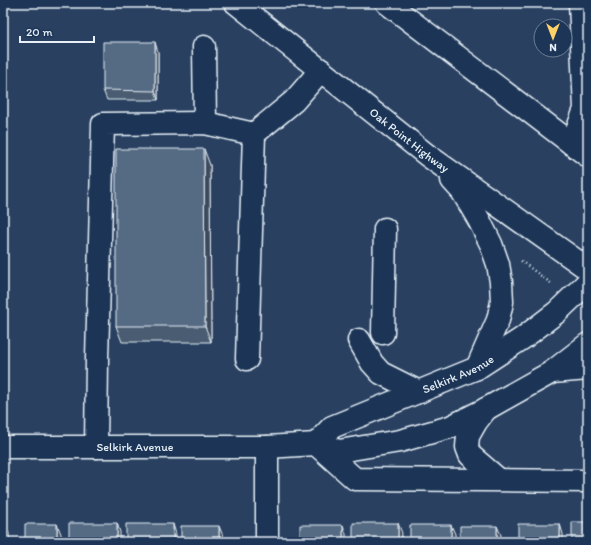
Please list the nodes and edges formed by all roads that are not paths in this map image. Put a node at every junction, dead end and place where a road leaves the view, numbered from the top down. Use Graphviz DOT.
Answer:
graph roads {
  1 [pos="236,3"];
  2 [pos="387,3"];
  3 [pos="580,3"];
  4 [pos="204,47"];
  5 [pos="321,70"];
  6 [pos="205,123"];
  7 [pos="254,134"];
  8 [pos="580,150"];
  9 [pos="427,155"];
  10 [pos="385,229"];
  11 [pos="588,269"];
  12 [pos="588,282"];
  13 [pos="383,333"];
  14 [pos="359,340"];
  15 [pos="588,344"];
  16 [pos="247,359"];
  17 [pos="477,368"];
  18 [pos="588,369"];
  19 [pos="552,372"];
  20 [pos="419,392"];
  21 [pos="486,409"];
  22 [pos="316,444"];
  23 [pos="3,447"];
  24 [pos="96,447"];
  25 [pos="266,447"];
  26 [pos="498,479"];
  27 [pos="588,480"];
  28 [pos="266,542"];
  1 -- 5 [label="street, Oak Point Highway"];
  2 -- 8 [label="street"];
  3 -- 8 [label="street"];
  4 -- 6 [label="street"];
  5 -- 7 [label="street"];
  5 -- 9 [label="street, Oak Point Highway"];
  6 -- 7 [label="street"];
  6 -- 24 [label="street"];
  7 -- 16 [label="street"];
  9 -- 11 [label="street, Oak Point Highway"];
  9 -- 17 [label="street"];
  10 -- 13 [label="street"];
  12 -- 17 [label="street, Selkirk Avenue"];
  14 -- 20 [label="street"];
  15 -- 19 [label="street, Selkirk Avenue"];
  17 -- 20 [label="street, Selkirk Avenue"];
  18 -- 19 [label="street"];
  19 -- 21 [label="street, Selkirk Avenue"];
  20 -- 22 [label="street, Selkirk Avenue"];
  21 -- 22 [label="street, Selkirk Avenue"];
  21 -- 26 [label="street"];
  22 -- 25 [label="street, Selkirk Avenue"];
  22 -- 26 [label="street"];
  23 -- 24 [label="street, Selkirk Avenue"];
  24 -- 25 [label="street, Selkirk Avenue"];
  25 -- 28 [label="street"];
  26 -- 27 [label="street"];
}
